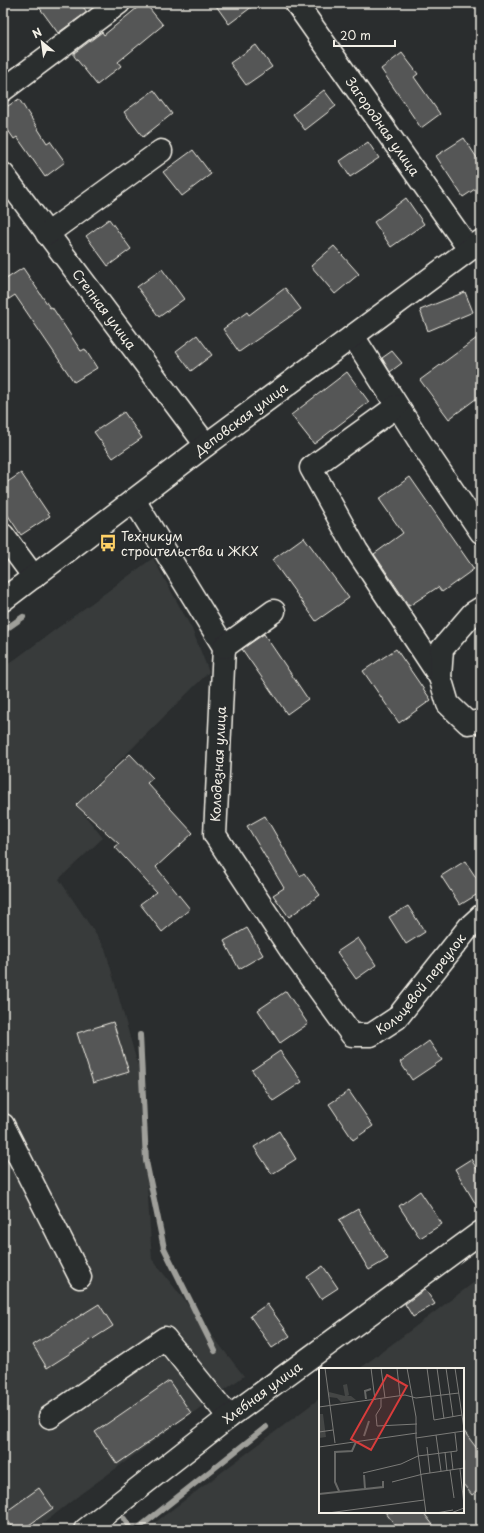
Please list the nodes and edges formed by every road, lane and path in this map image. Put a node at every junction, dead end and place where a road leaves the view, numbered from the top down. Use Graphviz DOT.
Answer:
graph roads {
  1 [pos="119,3"];
  2 [pos="296,3"];
  3 [pos="3,90"];
  4 [pos="161,151"];
  5 [pos="3,174"];
  6 [pos="48,234"];
  7 [pos="475,245"];
  8 [pos="353,336"];
  9 [pos="397,406"];
  10 [pos="206,445"];
  11 [pos="134,500"];
  12 [pos="481,532"];
  13 [pos="3,535"];
  14 [pos="34,577"];
  15 [pos="3,600"];
  16 [pos="481,608"];
  17 [pos="274,611"];
  18 [pos="224,648"];
  19 [pos="440,677"];
  20 [pos="481,721"];
  21 [pos="481,916"];
  22 [pos="352,1035"];
  23 [pos="3,1125"];
  24 [pos="481,1232"];
  25 [pos="80,1277"];
  26 [pos="50,1417"];
  27 [pos="229,1417"];
  28 [pos="84,1530"];
  1 -- 3 [label="street"];
  2 -- 7 [label="street, Загородная улица"];
  4 -- 6 [label="street"];
  5 -- 6 [label="street, Степная улица"];
  6 -- 10 [label="street, Степная улица"];
  7 -- 8 [label="street, Деповская улица"];
  8 -- 9 [label="street"];
  8 -- 10 [label="street, Деповская улица"];
  9 -- 12 [label="street"];
  9 -- 19 [label="street"];
  10 -- 11 [label="street, Деповская улица"];
  11 -- 14 [label="street, Деповская улица"];
  11 -- 18 [label="street"];
  13 -- 14 [label="street"];
  14 -- 15 [label="street, Деповская улица"];
  16 -- 19 [label="street"];
  17 -- 18 [label="street"];
  18 -- 22 [label="street, Колодезная улица"];
  19 -- 20 [label="street"];
  21 -- 22 [label="street, Кольцевой переулок"];
  23 -- 25 [label="street"];
  24 -- 27 [label="street, Хлебная улица"];
  26 -- 27 [label="street"];
  27 -- 28 [label="street, Хлебная улица"];
}
